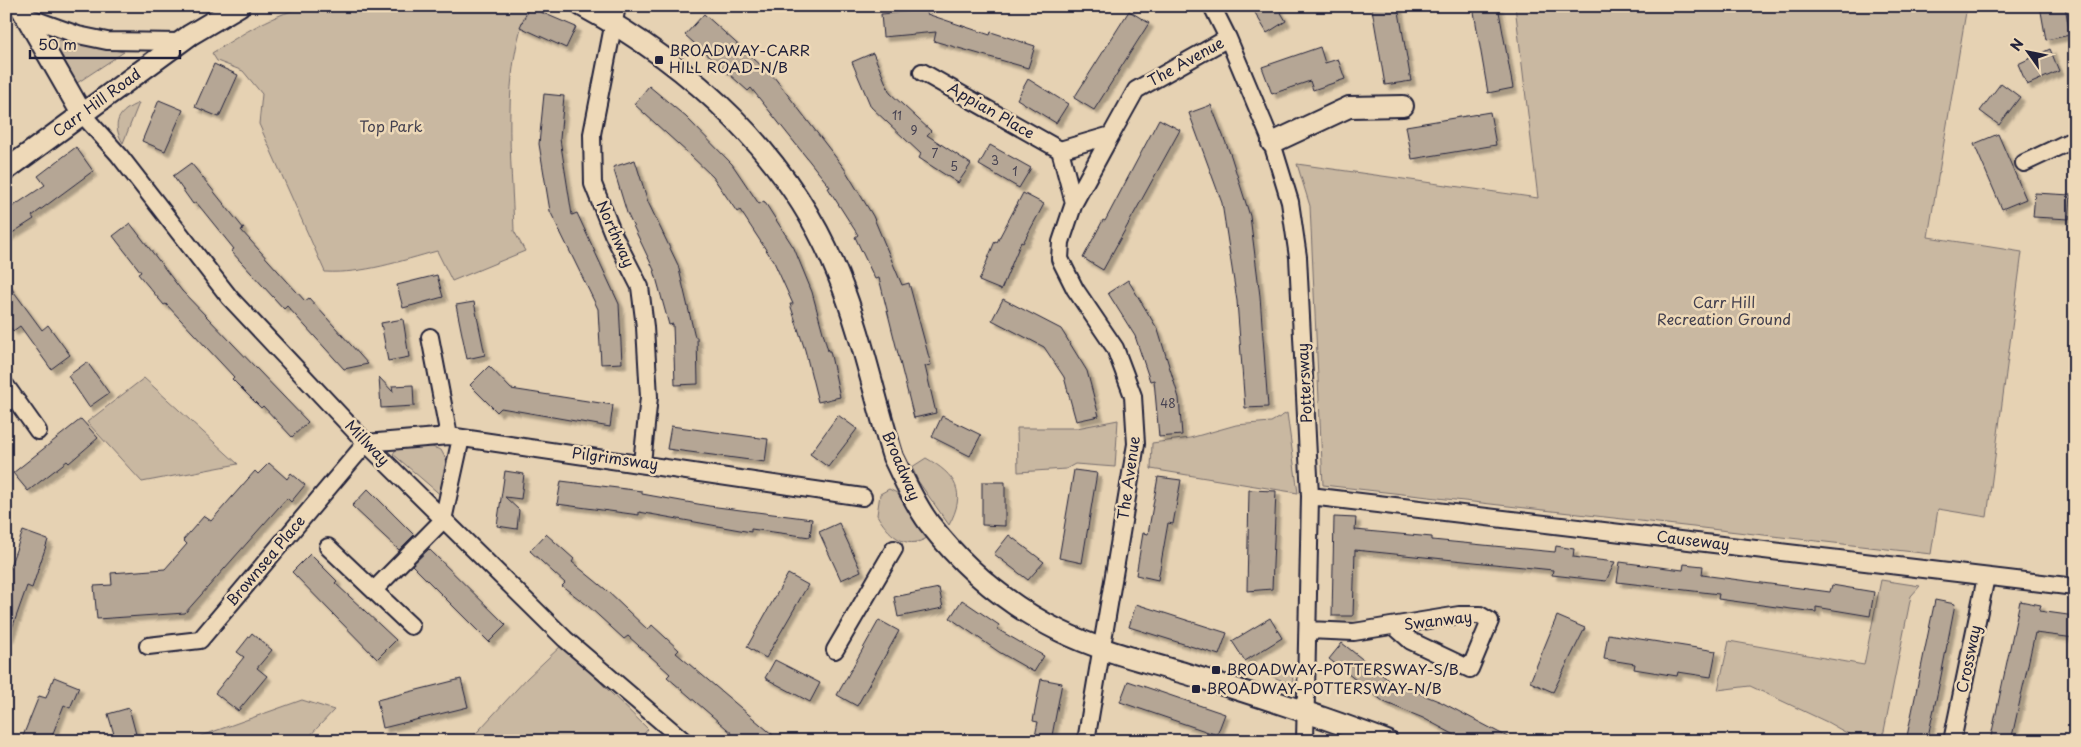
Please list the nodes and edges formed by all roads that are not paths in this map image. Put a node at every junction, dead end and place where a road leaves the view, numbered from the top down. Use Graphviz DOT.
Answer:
graph roads {
  1 [pos="239,6"];
  2 [pos="582,6"];
  3 [pos="1212,6"];
  4 [pos="22,11"];
  5 [pos="616,15"];
  6 [pos="1228,38"];
  7 [pos="181,42"];
  8 [pos="922,72"];
  9 [pos="1403,106"];
  10 [pos="82,114"];
  11 [pos="1112,136"];
  12 [pos="2075,139"];
  13 [pos="1272,143"];
  14 [pos="1060,150"];
  15 [pos="2024,163"];
  16 [pos="6,170"];
  17 [pos="1074,203"];
  18 [pos="430,337"];
  19 [pos="6,386"];
  20 [pos="38,431"];
  21 [pos="455,437"];
  22 [pos="366,443"];
  23 [pos="642,463"];
  24 [pos="1310,496"];
  25 [pos="863,497"];
  26 [pos="443,520"];
  27 [pos="328,547"];
  28 [pos="894,550"];
  29 [pos="1986,576"];
  30 [pos="2075,587"];
  31 [pos="375,589"];
  32 [pos="411,626"];
  33 [pos="1394,626"];
  34 [pos="1308,630"];
  35 [pos="148,646"];
  36 [pos="1101,648"];
  37 [pos="835,650"];
  38 [pos="1305,710"];
  39 [pos="684,741"];
  40 [pos="1086,741"];
  41 [pos="1305,741"];
  42 [pos="1387,741"];
  43 [pos="1952,741"];
  1 -- 7 [label="street, Carr Hill Road"];
  2 -- 5 [label="street, Broadway"];
  3 -- 6 [label="street, Pottersway"];
  4 -- 7 [label="street"];
  4 -- 10 [label="street"];
  5 -- 23 [label="street, Northway"];
  5 -- 36 [label="street, Broadway"];
  6 -- 11 [label="street, The Avenue"];
  6 -- 13 [label="street, Pottersway"];
  7 -- 10 [label="street, Carr Hill Road"];
  8 -- 14 [label="street, Appian Place"];
  9 -- 13 [label="street"];
  10 -- 16 [label="street, Carr Hill Road"];
  10 -- 22 [label="street, Millway"];
  11 -- 14 [label="street"];
  11 -- 17 [label="street, The Avenue"];
  12 -- 15 [label="street"];
  13 -- 24 [label="street, Pottersway"];
  14 -- 17 [label="street"];
  17 -- 36 [label="street, The Avenue"];
  18 -- 21 [label="street"];
  19 -- 20 [label="street"];
  21 -- 22 [label="street, Pilgrimsway"];
  21 -- 23 [label="street, Pilgrimsway"];
  21 -- 26 [label="street"];
  22 -- 26 [label="street, Millway"];
  22 -- 35 [label="street, Brownsea Place"];
  23 -- 25 [label="street, Pilgrimsway"];
  24 -- 29 [label="street, Causeway"];
  24 -- 34 [label="street, Pottersway"];
  26 -- 31 [label="street"];
  26 -- 39 [label="street, Millway"];
  27 -- 31 [label="street"];
  28 -- 37 [label="street"];
  29 -- 30 [label="street, Causeway"];
  29 -- 43 [label="street, Crossway"];
  31 -- 32 [label="street"];
  33 -- 33 [label="street, Swanway"];
  33 -- 34 [label="street, Swanway"];
  34 -- 38 [label="street, Pottersway"];
  36 -- 38 [label="street, Broadway"];
  36 -- 40 [label="street, The Avenue"];
  38 -- 41 [label="street, Pottersway"];
  38 -- 42 [label="street, Broadway"];
}
